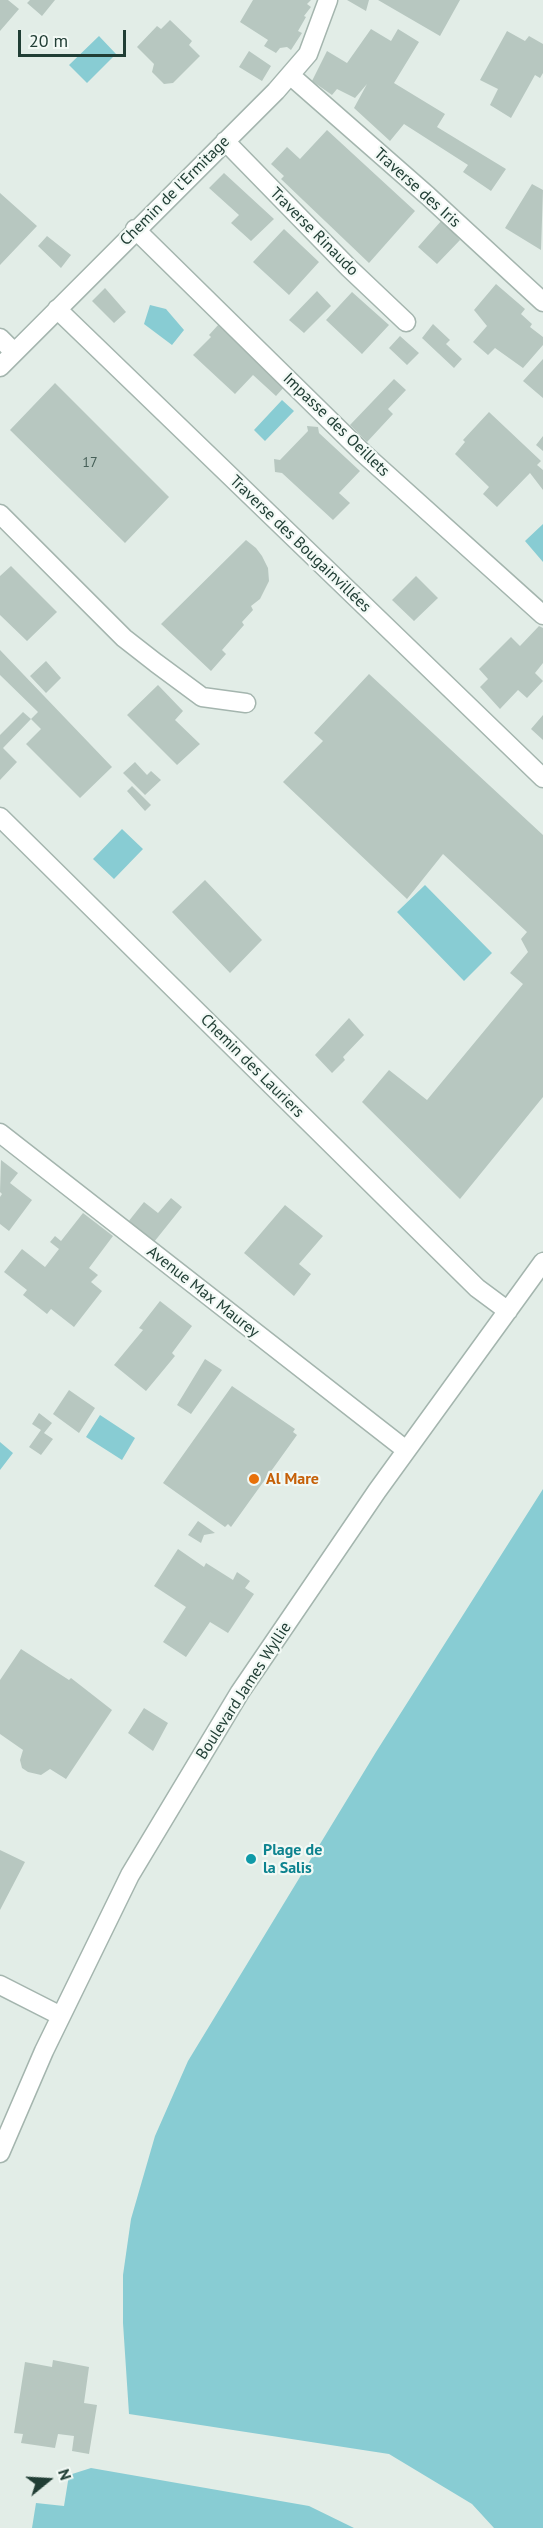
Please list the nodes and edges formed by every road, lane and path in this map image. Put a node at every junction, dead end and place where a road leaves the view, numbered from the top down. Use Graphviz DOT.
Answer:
graph roads {
  1 [pos="328,0"];
  2 [pos="290,75"];
  3 [pos="225,141"];
  4 [pos="135,229"];
  5 [pos="543,302"];
  6 [pos="57,309"];
  7 [pos="405,322"];
  8 [pos="0,338"];
  9 [pos="14,352"];
  10 [pos="0,367"];
  11 [pos="0,514"];
  12 [pos="543,615"];
  13 [pos="246,703"];
  14 [pos="543,778"];
  15 [pos="0,817"];
  16 [pos="0,1133"];
  17 [pos="543,1262"];
  18 [pos="508,1311"];
  19 [pos="406,1450"];
  20 [pos="0,1985"];
  21 [pos="61,2016"];
  22 [pos="0,2153"];
  1 -- 2 [label="street, Chemin de l'Ermitage"];
  2 -- 3 [label="street, Chemin de l'Ermitage"];
  2 -- 5 [label="street, Traverse des Iris"];
  3 -- 4 [label="street, Chemin de l'Ermitage"];
  3 -- 7 [label="street, Traverse Rinaudo"];
  4 -- 6 [label="street, Chemin de l'Ermitage"];
  4 -- 12 [label="street, Impasse des Oeillets"];
  6 -- 9 [label="street, Chemin de l'Ermitage"];
  6 -- 14 [label="street, Traverse des Bougainvillées"];
  8 -- 9 [label="street"];
  9 -- 10 [label="street, Chemin de l'Ermitage"];
  11 -- 13 [label="street"];
  15 -- 18 [label="street, Chemin des Lauriers"];
  16 -- 19 [label="street, Avenue Max Maurey"];
  17 -- 18 [label="street, Boulevard James Wyllie"];
  18 -- 19 [label="street, Boulevard James Wyllie"];
  19 -- 21 [label="street, Boulevard James Wyllie"];
  20 -- 21 [label="street"];
  21 -- 22 [label="street, Boulevard James Wyllie"];
}
